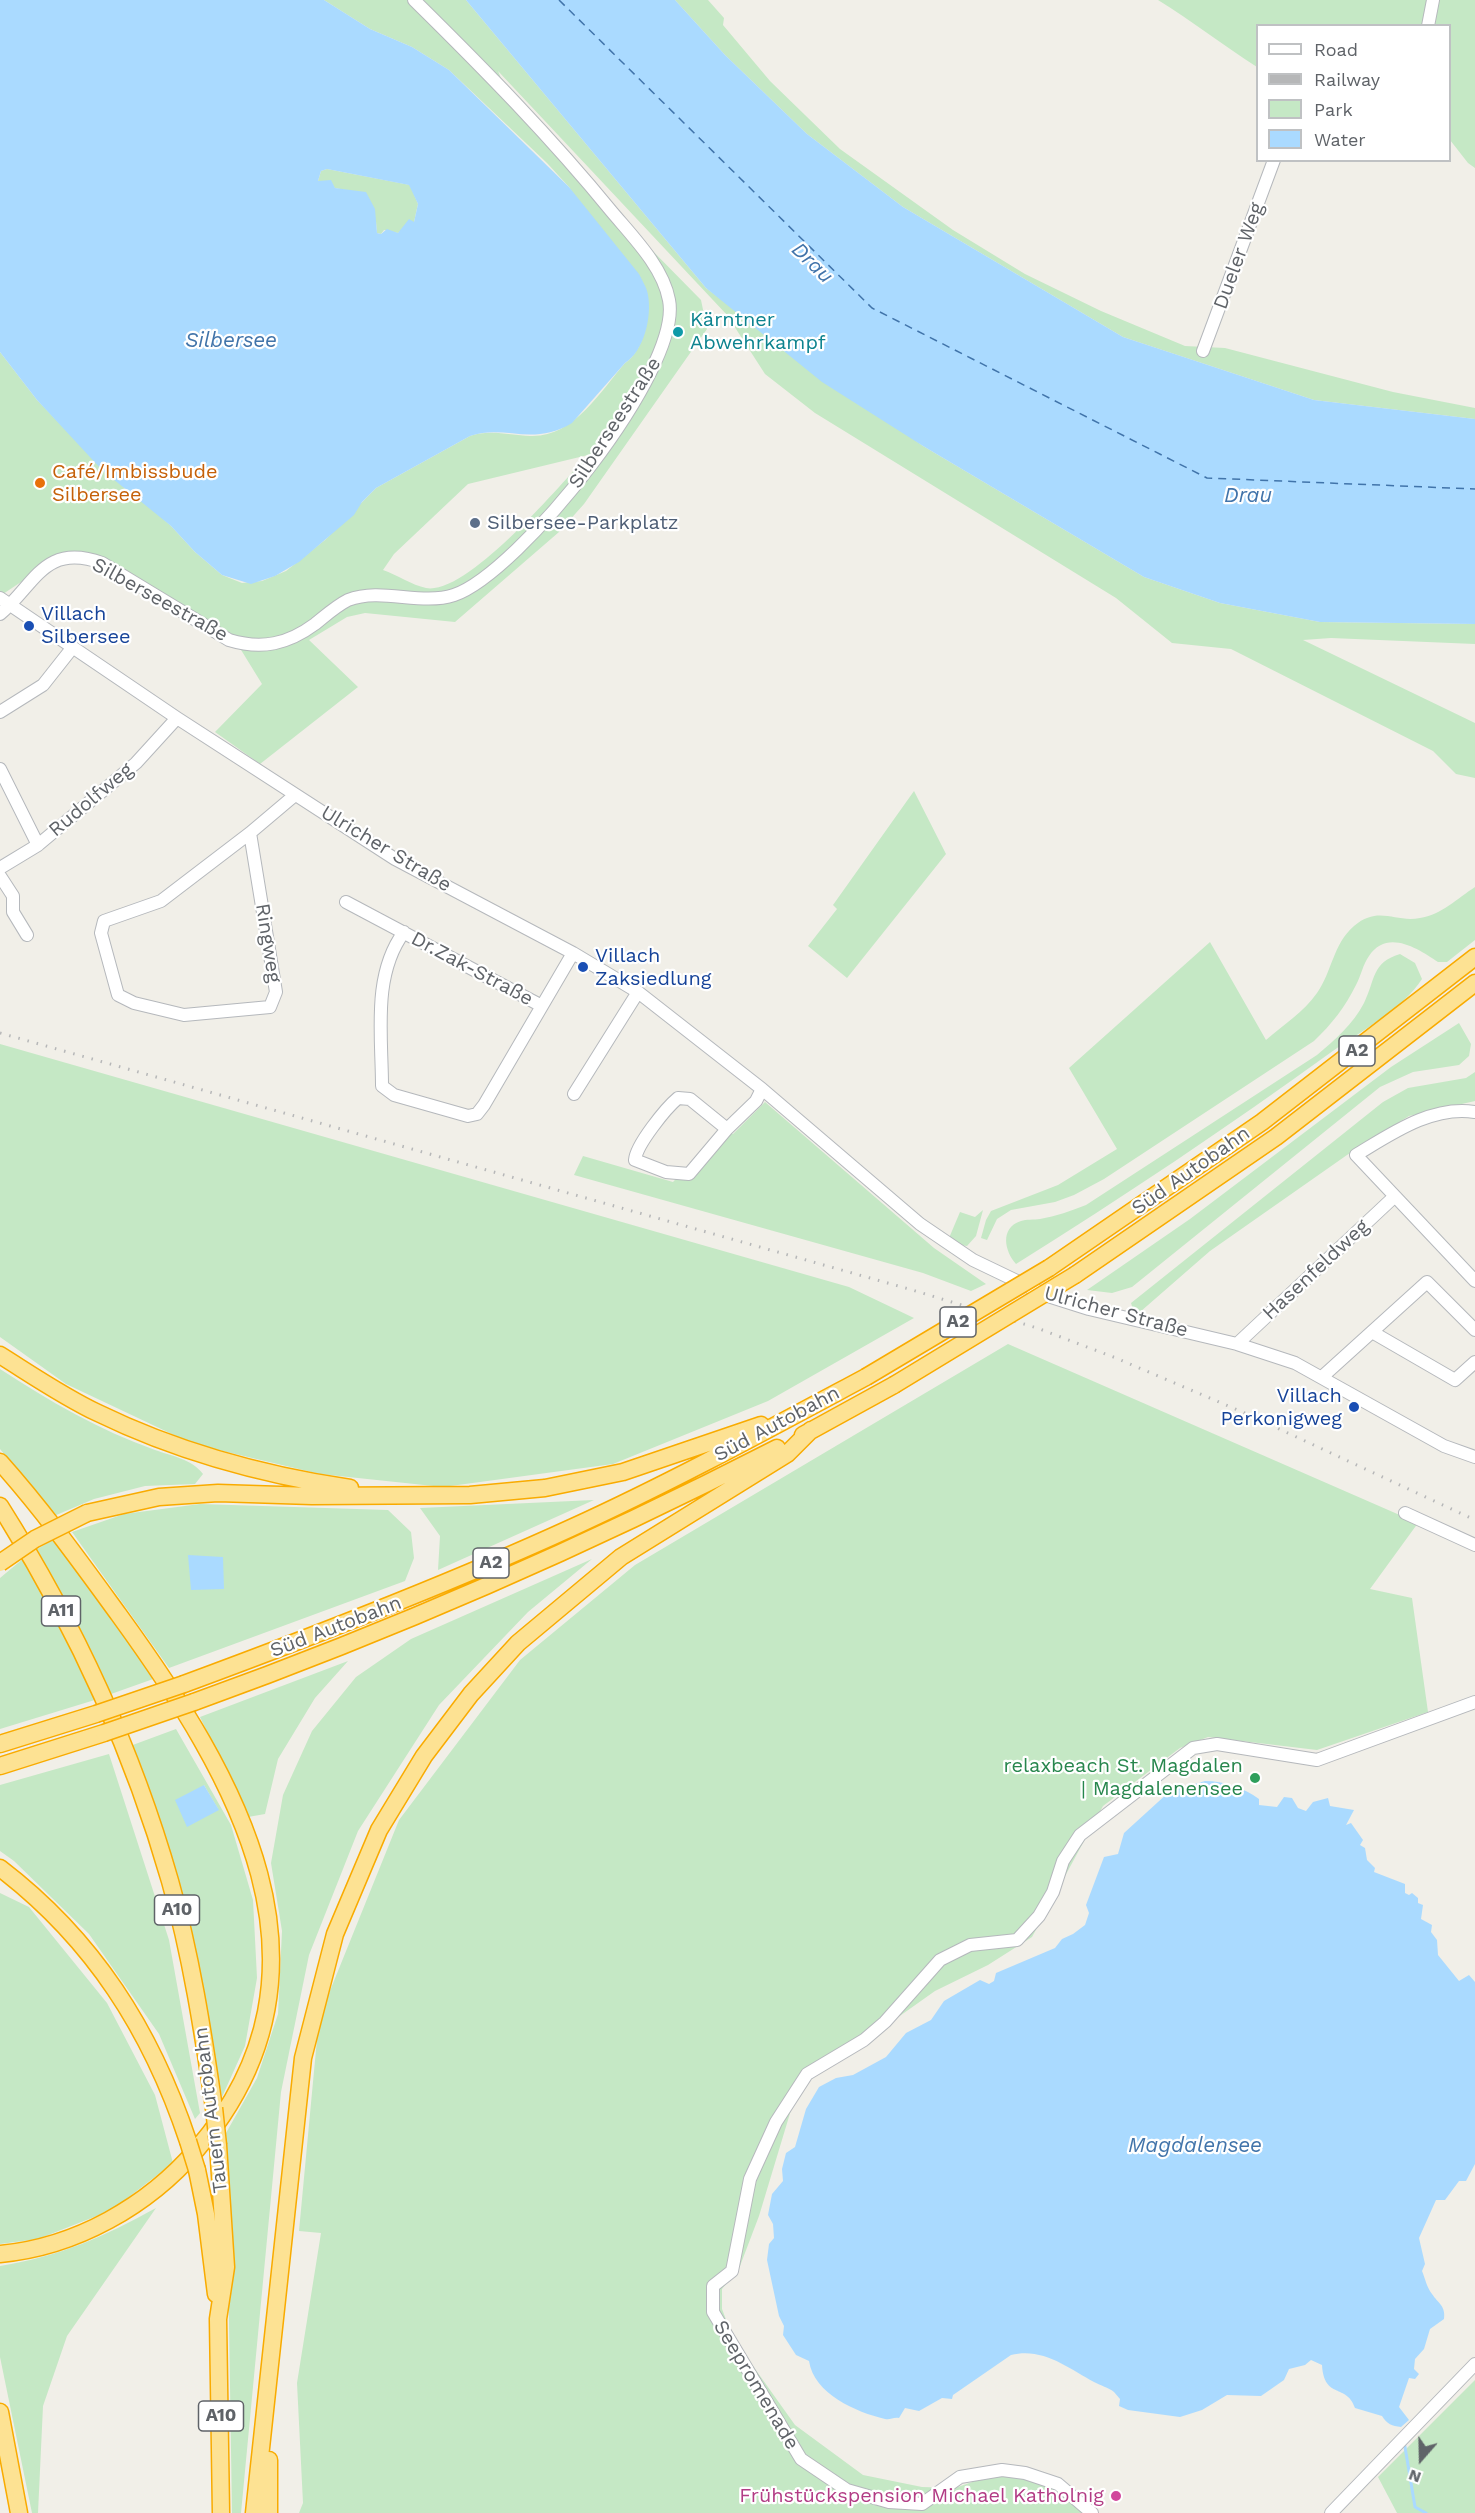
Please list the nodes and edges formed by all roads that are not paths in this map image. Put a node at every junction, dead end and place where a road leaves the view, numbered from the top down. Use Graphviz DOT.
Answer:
graph roads {
  1 [pos="414,0"];
  2 [pos="1433,0"];
  3 [pos="1428,24"];
  4 [pos="1273,162"];
  5 [pos="1203,351"];
  6 [pos="5,601"];
  7 [pos="0,614"];
  8 [pos="73,647"];
  9 [pos="0,712"];
  10 [pos="177,718"];
  11 [pos="0,769"];
  12 [pos="295,795"];
  13 [pos="250,833"];
  14 [pos="38,845"];
  15 [pos="0,868"];
  16 [pos="0,876"];
  17 [pos="346,902"];
  18 [pos="404,932"];
  19 [pos="27,935"];
  20 [pos="573,953"];
  21 [pos="1475,957"];
  22 [pos="1475,983"];
  23 [pos="638,992"];
  24 [pos="540,1005"];
  25 [pos="762,1089"];
  26 [pos="573,1094"];
  27 [pos="1475,1112"];
  28 [pos="727,1129"];
  29 [pos="1394,1197"];
  30 [pos="1475,1281"];
  31 [pos="1475,1330"];
  32 [pos="1372,1332"];
  33 [pos="1237,1344"];
  34 [pos="0,1354"];
  35 [pos="1475,1362"];
  36 [pos="1322,1377"];
  37 [pos="789,1419"];
  38 [pos="811,1430"];
  39 [pos="1475,1457"];
  40 [pos="0,1462"];
  41 [pos="396,1495"];
  42 [pos="0,1506"];
  43 [pos="1405,1513"];
  44 [pos="1475,1545"];
  45 [pos="0,1563"];
  46 [pos="1475,1702"];
  47 [pos="109,1726"];
  48 [pos="0,1744"];
  49 [pos="0,1766"];
  50 [pos="0,1868"];
  51 [pos="0,2254"];
  52 [pos="218,2319"];
  53 [pos="1475,2364"];
  54 [pos="269,2367"];
  55 [pos="0,2412"];
  56 [pos="19,2513"];
  57 [pos="221,2513"];
  58 [pos="254,2513"];
  59 [pos="269,2513"];
  60 [pos="1092,2513"];
  61 [pos="1331,2513"];
  1 -- 6 [label="street, Silberseestraße"];
  2 -- 3 [label="street"];
  4 -- 5 [label="street, Dueler Weg"];
  6 -- 7 [label="street, Silberseestraße"];
  6 -- 8 [label="street, Ulricher Straße"];
  8 -- 9 [label="street"];
  8 -- 10 [label="street, Ulricher Straße"];
  10 -- 12 [label="street, Ulricher Straße"];
  10 -- 14 [label="street, Rudolfweg"];
  11 -- 14 [label="street, Rudolfweg"];
  12 -- 13 [label="street, Ringweg"];
  12 -- 20 [label="street, Ulricher Straße"];
  13 -- 13 [label="street, Ringweg"];
  14 -- 15 [label="street"];
  16 -- 19 [label="street"];
  17 -- 18 [label="street, Dr.Zak-Straße"];
  18 -- 24 [label="street, Dr.Zak-Straße"];
  18 -- 24 [label="street, Dr.Zak-Straße"];
  20 -- 23 [label="street, Ulricher Straße"];
  20 -- 24 [label="street, Dr.Zak-Straße"];
  21 -- 37 [label="highway, Süd Autobahn / A2, bridge"];
  22 -- 38 [label="highway, Süd Autobahn / A2, bridge"];
  23 -- 25 [label="street, Ulricher Straße"];
  23 -- 26 [label="street"];
  25 -- 28 [label="street"];
  25 -- 33 [label="street, Ulricher Straße"];
  27 -- 29 [label="street"];
  28 -- 28 [label="street"];
  29 -- 30 [label="street"];
  29 -- 33 [label="street, Hasenfeldweg"];
  31 -- 32 [label="street"];
  32 -- 35 [label="street"];
  32 -- 36 [label="street"];
  33 -- 36 [label="street, Ulricher Straße"];
  34 -- 41 [label="highway"];
  36 -- 39 [label="street, Ulricher Straße"];
  37 -- 41 [label="highway"];
  37 -- 48 [label="highway, Süd Autobahn / A2, bridge"];
  38 -- 47 [label="highway, Süd Autobahn / A2, bridge"];
  38 -- 54 [label="highway"];
  40 -- 51 [label="highway"];
  41 -- 45 [label="highway, bridge"];
  42 -- 47 [label="highway, A11"];
  43 -- 44 [label="street"];
  46 -- 60 [label="street, Seepromenade"];
  47 -- 49 [label="highway, Süd Autobahn / A2"];
  47 -- 52 [label="highway, Tauern Autobahn / A10, bridge"];
  50 -- 52 [label="highway, bridge"];
  52 -- 57 [label="highway, Tauern Autobahn / A10"];
  53 -- 61 [label="street"];
  54 -- 58 [label="highway"];
  54 -- 59 [label="highway"];
  55 -- 56 [label="highway"];
}
